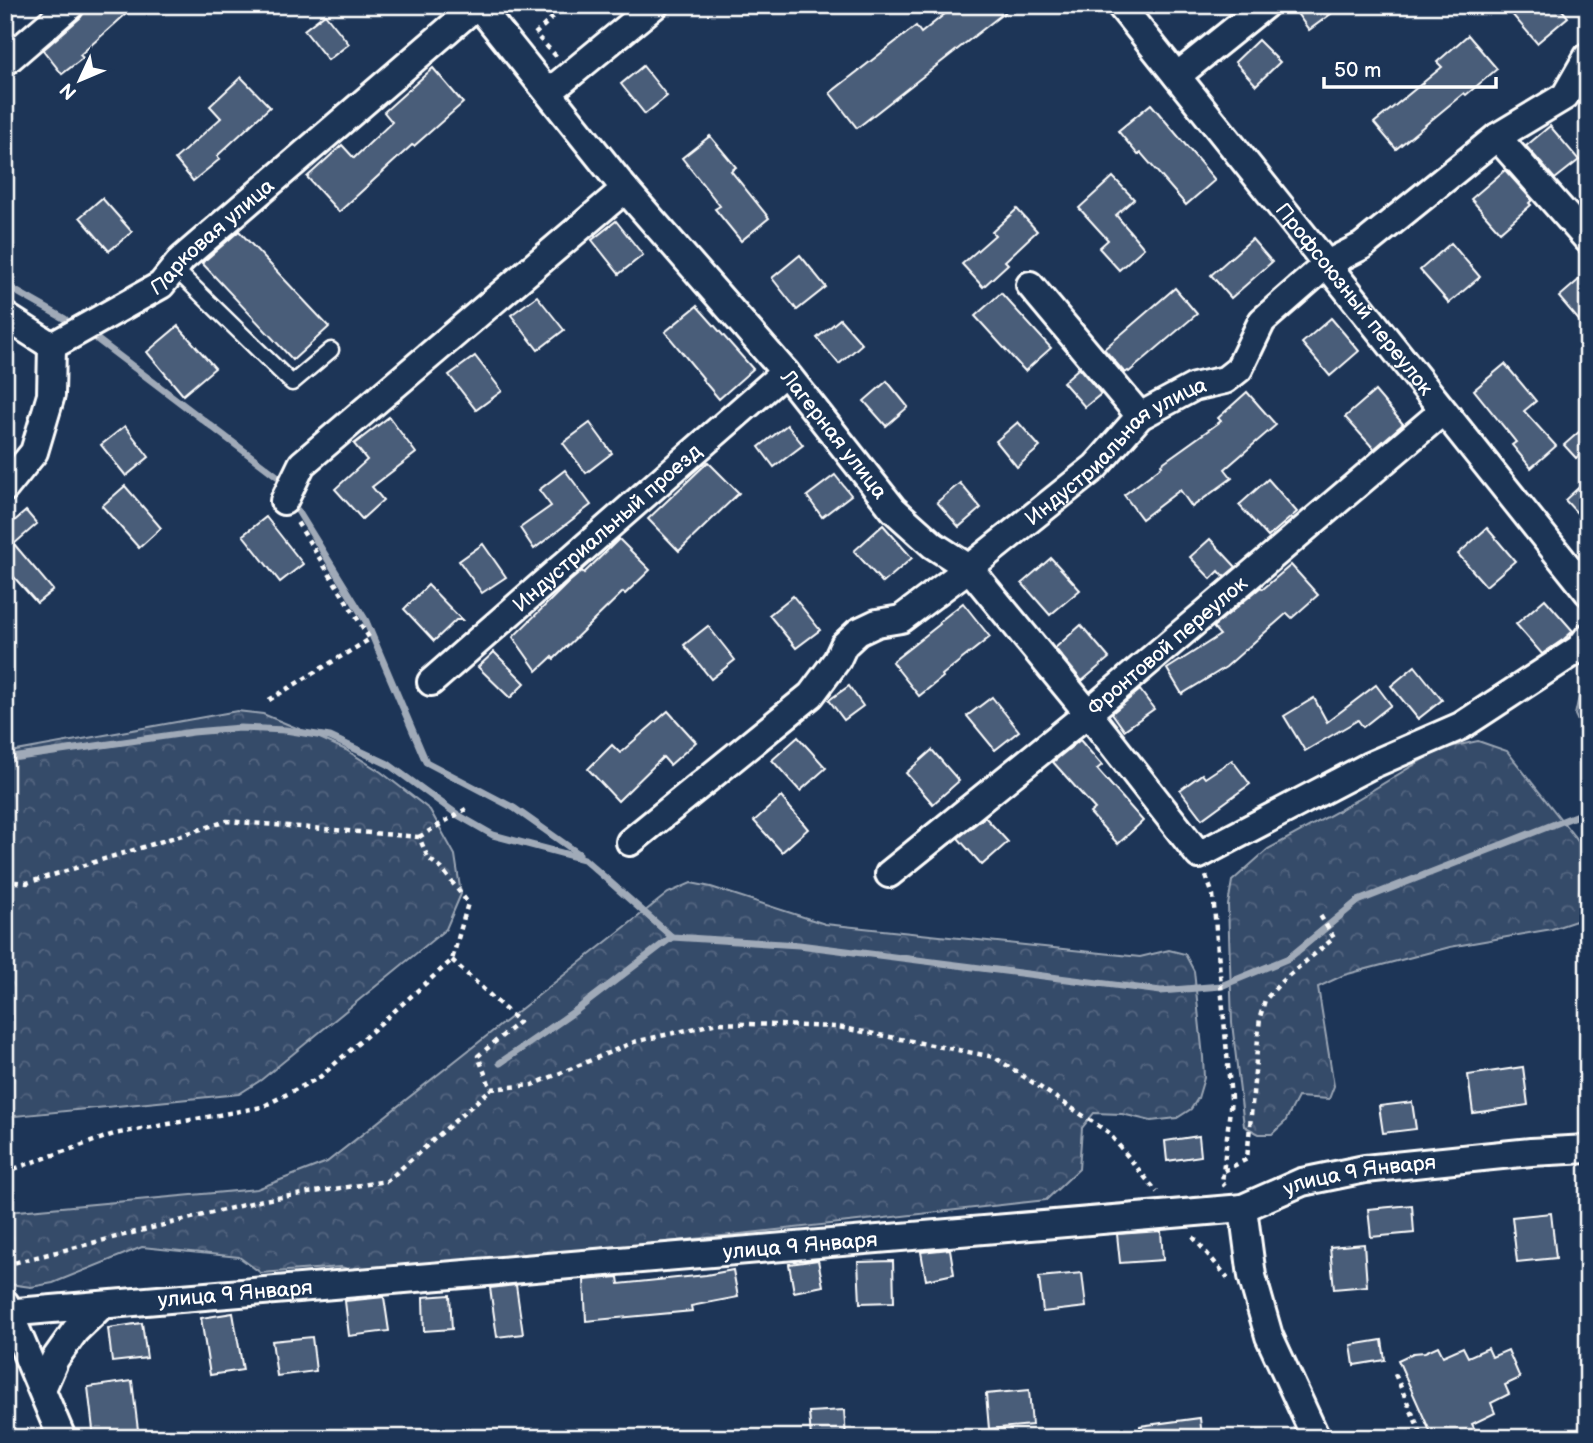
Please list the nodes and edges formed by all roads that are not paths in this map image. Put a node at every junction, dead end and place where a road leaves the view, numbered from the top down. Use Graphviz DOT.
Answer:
graph roads {
  1 [pos="71,5"];
  2 [pos="477,5"];
  3 [pos="655,5"];
  4 [pos="1120,5"];
  5 [pos="1265,5"];
  6 [pos="1588,56"];
  7 [pos="5,62"];
  8 [pos="1177,76"];
  9 [pos="549,92"];
  10 [pos="1497,137"];
  11 [pos="625,189"];
  12 [pos="1588,240"];
  13 [pos="1326,264"];
  14 [pos="174,268"];
  15 [pos="1030,285"];
  16 [pos="5,316"];
  17 [pos="52,346"];
  18 [pos="331,350"];
  19 [pos="785,372"];
  20 [pos="1443,411"];
  21 [pos="1140,416"];
  22 [pos="5,488"];
  23 [pos="284,501"];
  24 [pos="969,568"];
  25 [pos="1588,592"];
  26 [pos="1588,637"];
  27 [pos="431,682"];
  28 [pos="1087,713"];
  29 [pos="631,842"];
  30 [pos="889,874"];
  31 [pos="1588,1149"];
  32 [pos="1243,1208"];
  33 [pos="102,1305"];
  34 [pos="7,1310"];
  35 [pos="42,1389"];
  36 [pos="62,1438"];
  37 [pos="1316,1438"];
  1 -- 7 [label="street"];
  2 -- 9 [label="street, Лагерная улица"];
  2 -- 14 [label="street, Парковая улица"];
  3 -- 9 [label="street"];
  4 -- 8 [label="street, Профсоюзный переулок"];
  5 -- 8 [label="street"];
  6 -- 10 [label="street, Индустриальная улица"];
  8 -- 13 [label="street, Профсоюзный переулок"];
  9 -- 11 [label="street, Лагерная улица"];
  10 -- 12 [label="street"];
  10 -- 13 [label="street, Индустриальная улица"];
  11 -- 19 [label="street, Лагерная улица"];
  11 -- 23 [label="street"];
  13 -- 20 [label="street, Профсоюзный переулок"];
  13 -- 21 [label="street, Индустриальная улица"];
  14 -- 17 [label="street, Парковая улица"];
  14 -- 18 [label="lane"];
  15 -- 21 [label="street"];
  16 -- 17 [label="street"];
  17 -- 22 [label="street"];
  19 -- 24 [label="street, Лагерная улица"];
  19 -- 27 [label="street, Индустриальный проезд"];
  20 -- 25 [label="street, Профсоюзный переулок"];
  20 -- 28 [label="street, Фронтовой переулок"];
  21 -- 24 [label="street, Индустриальная улица"];
  24 -- 28 [label="street, Лагерная улица"];
  24 -- 29 [label="street, Индустриальная улица"];
  26 -- 28 [label="street, Лагерная улица"];
  28 -- 30 [label="street, Фронтовой переулок"];
  31 -- 32 [label="street, улица 9 Января"];
  32 -- 33 [label="street, улица 9 Января"];
  32 -- 37 [label="street"];
  33 -- 34 [label="street, улица 9 Января"];
  33 -- 35 [label="street"];
  34 -- 35 [label="street"];
  35 -- 36 [label="street"];
}
